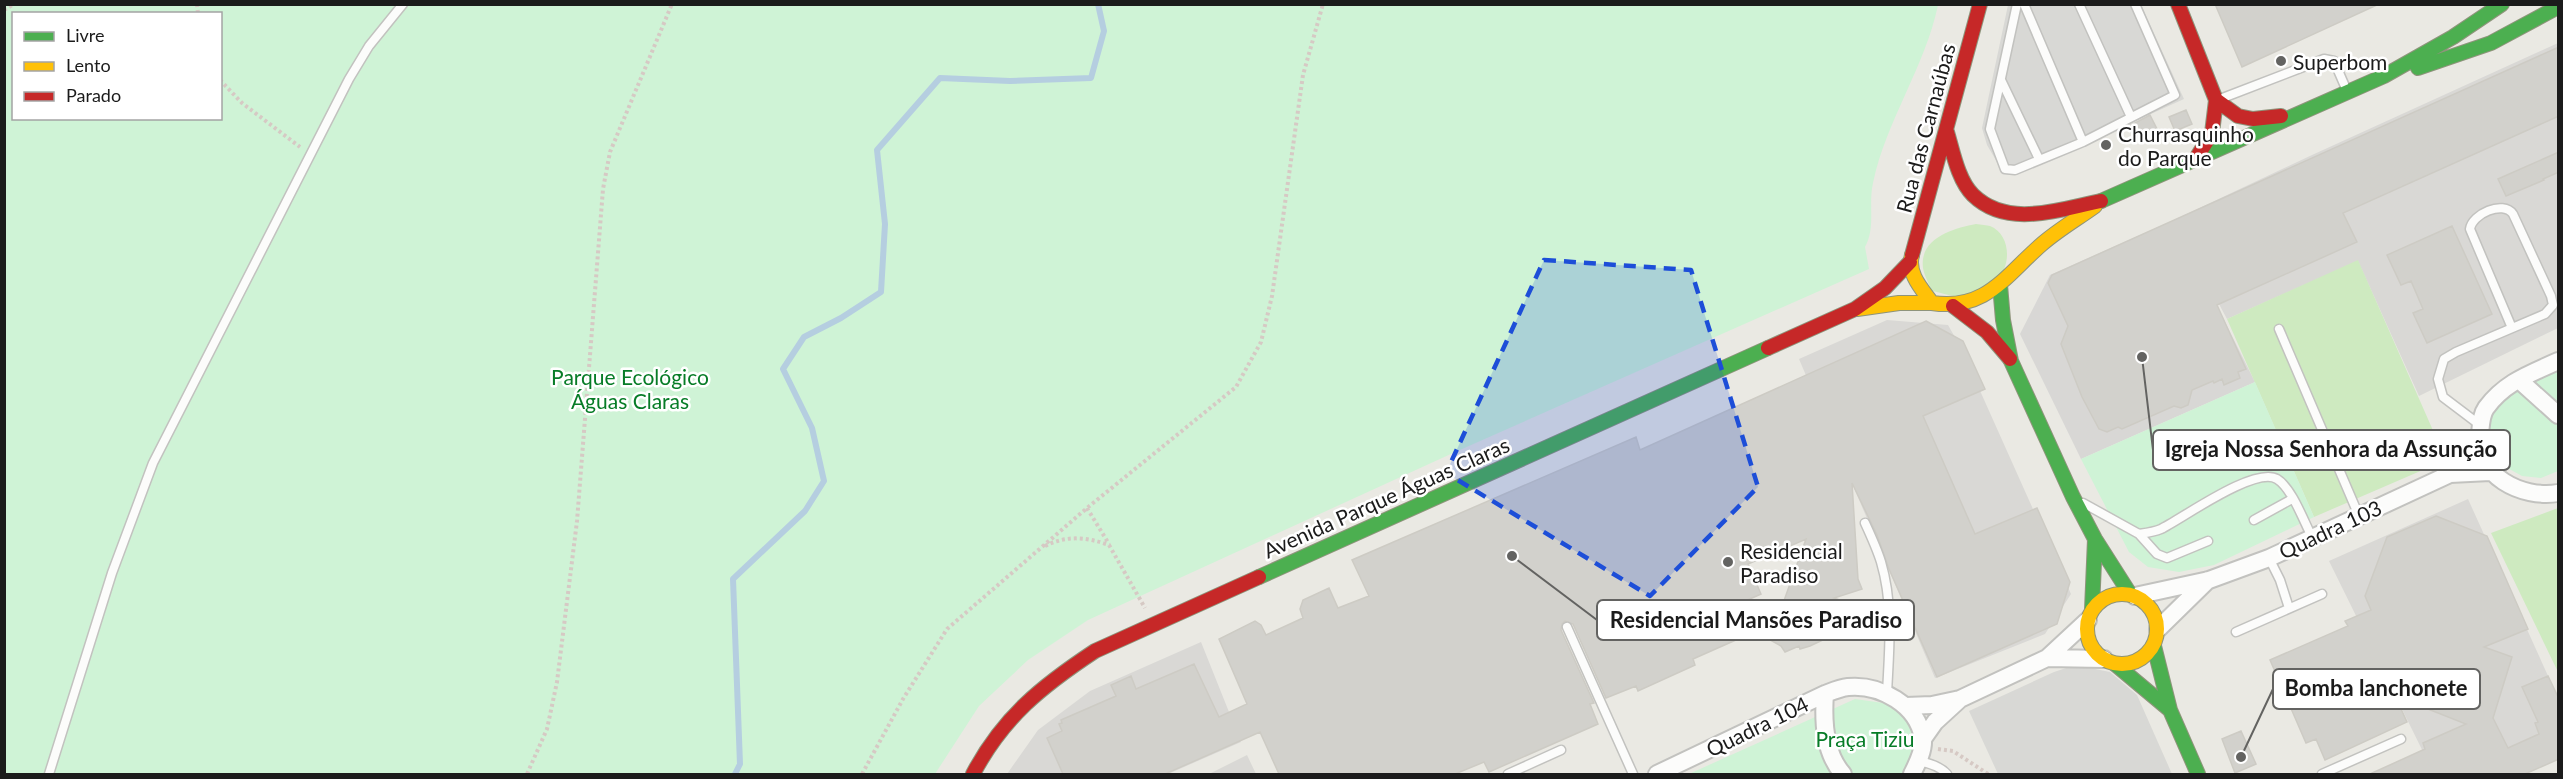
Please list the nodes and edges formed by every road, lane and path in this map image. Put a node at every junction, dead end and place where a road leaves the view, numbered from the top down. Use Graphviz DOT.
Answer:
graph roads {
  1 [pos="14,4"];
  2 [pos="403,4"];
  3 [pos="672,4"];
  4 [pos="1323,4"];
  5 [pos="1980,4"];
  6 [pos="2017,4"];
  7 [pos="2024,4"];
  8 [pos="2079,4"];
  9 [pos="2135,4"];
  10 [pos="2178,4"];
  11 [pos="2502,4"];
  12 [pos="2559,8"];
  13 [pos="4,10"];
  14 [pos="2384,76"];
  15 [pos="2001,80"];
  16 [pos="222,82"];
  17 [pos="2347,92"];
  18 [pos="2216,100"];
  19 [pos="2301,114"];
  20 [pos="2131,117"];
  21 [pos="1947,132"];
  22 [pos="2083,142"];
  23 [pos="310,154"];
  24 [pos="2039,159"];
  25 [pos="2194,160"];
  26 [pos="2104,200"];
  27 [pos="1910,262"];
  28 [pos="2000,285"];
  29 [pos="1932,303"];
  30 [pos="1953,306"];
  31 [pos="1855,309"];
  32 [pos="2512,328"];
  33 [pos="2279,329"];
  34 [pos="2012,361"];
  35 [pos="2559,361"];
  36 [pos="2519,380"];
  37 [pos="2559,415"];
  38 [pos="2481,425"];
  39 [pos="2478,445"];
  40 [pos="2490,472"];
  41 [pos="2450,474"];
  42 [pos="2559,493"];
  43 [pos="2073,497"];
  44 [pos="2292,499"];
  45 [pos="1087,508"];
  46 [pos="2359,516"];
  47 [pos="2254,520"];
  48 [pos="1865,523"];
  49 [pos="2139,534"];
  50 [pos="2312,537"];
  51 [pos="2095,539"];
  52 [pos="2208,541"];
  53 [pos="1109,545"];
  54 [pos="1039,549"];
  55 [pos="2269,558"];
  56 [pos="2209,580"];
  57 [pos="2322,594"];
  58 [pos="2133,595"];
  59 [pos="2289,608"];
  60 [pos="2090,615"];
  61 [pos="1154,625"];
  62 [pos="1567,627"];
  63 [pos="2158,629"];
  64 [pos="2236,632"];
  65 [pos="2154,646"];
  66 [pos="2047,658"];
  67 [pos="2109,662"];
  68 [pos="1825,694"];
  69 [pos="1887,694"];
  70 [pos="1960,699"];
  71 [pos="1906,706"];
  72 [pos="2170,710"];
  73 [pos="2401,739"];
  74 [pos="1561,750"];
  75 [pos="1919,755"];
  76 [pos="49,774"];
  77 [pos="527,774"];
  78 [pos="862,774"];
  79 [pos="973,774"];
  80 [pos="1508,774"];
  81 [pos="1633,774"];
  82 [pos="1657,774"];
  83 [pos="1843,774"];
  84 [pos="1947,774"];
  85 [pos="1988,774"];
  86 [pos="2198,774"];
  87 [pos="2322,774"];
  1 -- 13 [label="path"];
  2 -- 23 [label="lane"];
  3 -- 77 [label="path"];
  4 -- 45 [label="path"];
  5 -- 21 [label="street, Rua das Carnaúbas"];
  6 -- 15 [label="lane"];
  7 -- 22 [label="lane"];
  8 -- 20 [label="lane"];
  9 -- 20 [label="lane"];
  10 -- 18 [label="street"];
  11 -- 14 [label="street"];
  12 -- 14 [label="street"];
  14 -- 17 [label="street"];
  15 -- 24 [label="lane"];
  15 -- 24 [label="lane"];
  16 -- 23 [label="path"];
  17 -- 18 [label="lane"];
  17 -- 19 [label="street"];
  18 -- 19 [label="street"];
  18 -- 25 [label="street"];
  19 -- 25 [label="street"];
  20 -- 22 [label="lane"];
  21 -- 26 [label="street"];
  21 -- 27 [label="street, Rua das Carnaúbas"];
  22 -- 24 [label="lane"];
  23 -- 76 [label="lane"];
  25 -- 26 [label="street"];
  26 -- 28 [label="street"];
  27 -- 29 [label="street"];
  27 -- 31 [label="street, Avenida Parque Águas Claras"];
  28 -- 30 [label="street"];
  28 -- 34 [label="street"];
  29 -- 30 [label="street, Avenida Parque Águas Claras"];
  29 -- 31 [label="street, Avenida Parque Águas Claras"];
  30 -- 34 [label="street"];
  31 -- 61 [label="street, Avenida Parque Águas Claras"];
  32 -- 32 [label="lane"];
  32 -- 38 [label="lane"];
  33 -- 46 [label="lane"];
  34 -- 43 [label="street"];
  35 -- 36 [label="street"];
  36 -- 37 [label="street"];
  36 -- 38 [label="street"];
  38 -- 39 [label="street"];
  39 -- 40 [label="street"];
  39 -- 41 [label="street, Quadra 103"];
  40 -- 41 [label="street, Quadra 103"];
  40 -- 42 [label="street"];
  41 -- 46 [label="street, Quadra 103"];
  43 -- 49 [label="lane"];
  43 -- 51 [label="street"];
  44 -- 47 [label="lane"];
  44 -- 49 [label="lane"];
  44 -- 50 [label="lane"];
  45 -- 53 [label="path"];
  45 -- 54 [label="path"];
  46 -- 50 [label="street, Quadra 103"];
  48 -- 69 [label="lane"];
  49 -- 52 [label="lane"];
  50 -- 55 [label="street, Quadra 103"];
  51 -- 58 [label="street"];
  51 -- 60 [label="street"];
  53 -- 54 [label="path"];
  53 -- 61 [label="path"];
  54 -- 78 [label="path"];
  55 -- 56 [label="street, Quadra 103"];
  55 -- 59 [label="lane"];
  56 -- 58 [label="street, Quadra 103"];
  56 -- 63 [label="street, Quadra 103"];
  57 -- 59 [label="lane"];
  58 -- 60 [label="street"];
  58 -- 63 [label="street"];
  59 -- 64 [label="lane"];
  60 -- 66 [label="street"];
  60 -- 67 [label="street"];
  61 -- 79 [label="street, Avenida Parque Águas Claras"];
  62 -- 81 [label="lane"];
  63 -- 65 [label="street"];
  65 -- 67 [label="street"];
  65 -- 72 [label="street"];
  66 -- 67 [label="street"];
  66 -- 70 [label="street"];
  67 -- 72 [label="street"];
  68 -- 69 [label="street, Quadra 104"];
  68 -- 82 [label="street, Quadra 104"];
  68 -- 83 [label="street, Quadra 104"];
  69 -- 71 [label="street, Quadra 104"];
  70 -- 71 [label="street"];
  70 -- 75 [label="street"];
  71 -- 75 [label="street, Quadra 104"];
  72 -- 86 [label="street"];
  73 -- 87 [label="lane"];
  74 -- 80 [label="lane"];
  75 -- 84 [label="lane"];
  75 -- 85 [label="path"];
}
